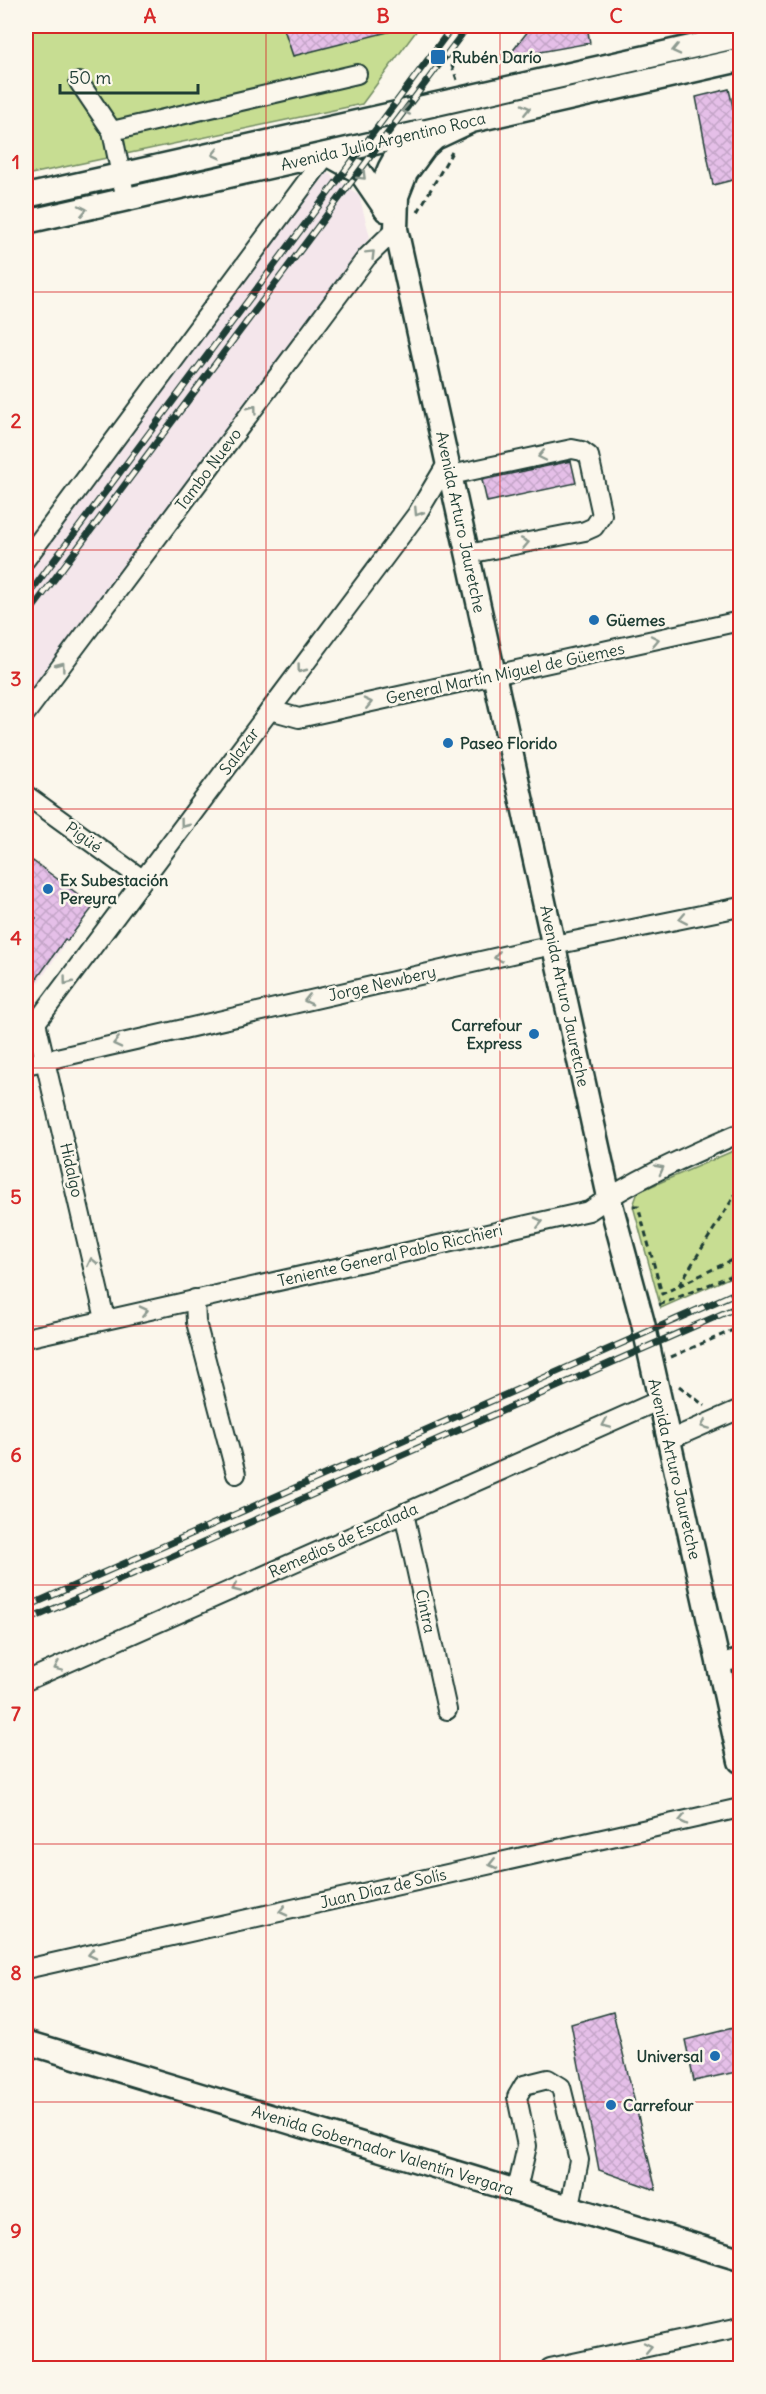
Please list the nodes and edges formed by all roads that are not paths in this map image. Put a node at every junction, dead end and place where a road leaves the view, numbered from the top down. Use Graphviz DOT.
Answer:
graph roads {
  1 [pos="737,37"];
  2 [pos="740,62"];
  3 [pos="357,74"];
  4 [pos="79,82"];
  5 [pos="464,99"];
  6 [pos="469,122"];
  7 [pos="112,131"];
  8 [pos="415,135"];
  9 [pos="327,153"];
  10 [pos="120,176"];
  11 [pos="26,196"];
  12 [pos="126,200"];
  13 [pos="391,220"];
  14 [pos="26,222"];
  15 [pos="449,469"];
  16 [pos="468,554"];
  17 [pos="26,559"];
  18 [pos="741,621"];
  19 [pos="495,674"];
  20 [pos="270,710"];
  21 [pos="26,713"];
  22 [pos="26,795"];
  23 [pos="142,879"];
  24 [pos="741,907"];
  25 [pos="555,944"];
  26 [pos="31,1029"];
  27 [pos="47,1059"];
  28 [pos="26,1065"];
  29 [pos="741,1133"];
  30 [pos="610,1202"];
  31 [pos="195,1299"];
  32 [pos="105,1320"];
  33 [pos="26,1338"];
  34 [pos="660,1400"];
  35 [pos="741,1409"];
  36 [pos="669,1440"];
  37 [pos="236,1474"];
  38 [pos="404,1513"];
  39 [pos="741,1658"];
  40 [pos="719,1664"];
  41 [pos="26,1681"];
  42 [pos="447,1710"];
  43 [pos="741,1761"];
  44 [pos="741,1808"];
  45 [pos="26,1969"];
  46 [pos="26,2042"];
  47 [pos="517,2190"];
  48 [pos="570,2206"];
  49 [pos="741,2259"];
  50 [pos="741,2326"];
  51 [pos="550,2368"];
  1 -- 2 [label="street"];
  1 -- 5 [label="main road, Avenida Julio Argentino Roca, one-way"];
  6 -- 2 [label="main road, Avenida Julio Argentino Roca, one-way"];
  3 -- 7 [label="street"];
  4 -- 7 [label="street"];
  5 -- 8 [label="main road"];
  5 -- 10 [label="main road, Avenida Julio Argentino Roca, one-way"];
  6 -- 8 [label="main road, Avenida Julio Argentino Roca"];
  6 -- 13 [label="main road"];
  7 -- 10 [label="street"];
  8 -- 9 [label="main road, Avenida Julio Argentino Roca"];
  8 -- 13 [label="main road"];
  9 -- 12 [label="main road, Avenida Julio Argentino Roca"];
  9 -- 13 [label="main road, one-way"];
  9 -- 17 [label="street"];
  10 -- 11 [label="main road, Avenida Julio Argentino Roca"];
  10 -- 12 [label="street"];
  14 -- 12 [label="main road, Avenida Julio Argentino Roca, one-way"];
  13 -- 15 [label="main road, Avenida Arturo Jauretche"];
  21 -- 13 [label="street, Tambo Nuevo, one-way"];
  15 -- 16 [label="main road, Avenida Arturo Jauretche"];
  16 -- 15 [label="street, one-way"];
  15 -- 20 [label="street, Salazar, one-way"];
  16 -- 19 [label="main road, Avenida Arturo Jauretche"];
  19 -- 18 [label="street, General Martín Miguel de Güemes, one-way"];
  20 -- 19 [label="street, General Martín Miguel de Güemes, one-way"];
  19 -- 25 [label="main road, Avenida Arturo Jauretche"];
  20 -- 23 [label="street, Salazar, one-way"];
  22 -- 23 [label="street, Pigüé"];
  23 -- 26 [label="street, Salazar, one-way"];
  24 -- 25 [label="street, Jorge Newbery, one-way"];
  25 -- 27 [label="street, Jorge Newbery, one-way"];
  25 -- 30 [label="main road, Avenida Arturo Jauretche"];
  26 -- 27 [label="street, Hidalgo"];
  27 -- 28 [label="street, Jorge Newbery"];
  32 -- 27 [label="street, Hidalgo, one-way"];
  30 -- 29 [label="street, Teniente General Pablo Ricchieri, one-way"];
  31 -- 30 [label="street, Teniente General Pablo Ricchieri, one-way"];
  30 -- 34 [label="main road, Avenida Arturo Jauretche"];
  32 -- 31 [label="street, Teniente General Pablo Ricchieri, one-way"];
  31 -- 37 [label="street"];
  32 -- 33 [label="street, Teniente General Pablo Ricchieri"];
  34 -- 36 [label="main road, Avenida Arturo Jauretche"];
  34 -- 38 [label="street, Remedios de Escalada, one-way"];
  35 -- 36 [label="street, one-way"];
  36 -- 40 [label="main road, Avenida Arturo Jauretche"];
  38 -- 41 [label="street, Remedios de Escalada, one-way"];
  38 -- 42 [label="street, Cintra"];
  39 -- 40 [label="street"];
  40 -- 43 [label="main road, Avenida Arturo Jauretche"];
  44 -- 45 [label="street, Juan Díaz de Solís, one-way"];
  46 -- 47 [label="main road, Avenida Gobernador Valentín Vergara"];
  47 -- 48 [label="main road, Avenida Gobernador Valentín Vergara"];
  47 -- 48 [label="street"];
  48 -- 49 [label="main road, Avenida Gobernador Valentín Vergara"];
  51 -- 50 [label="street, one-way"];
}
